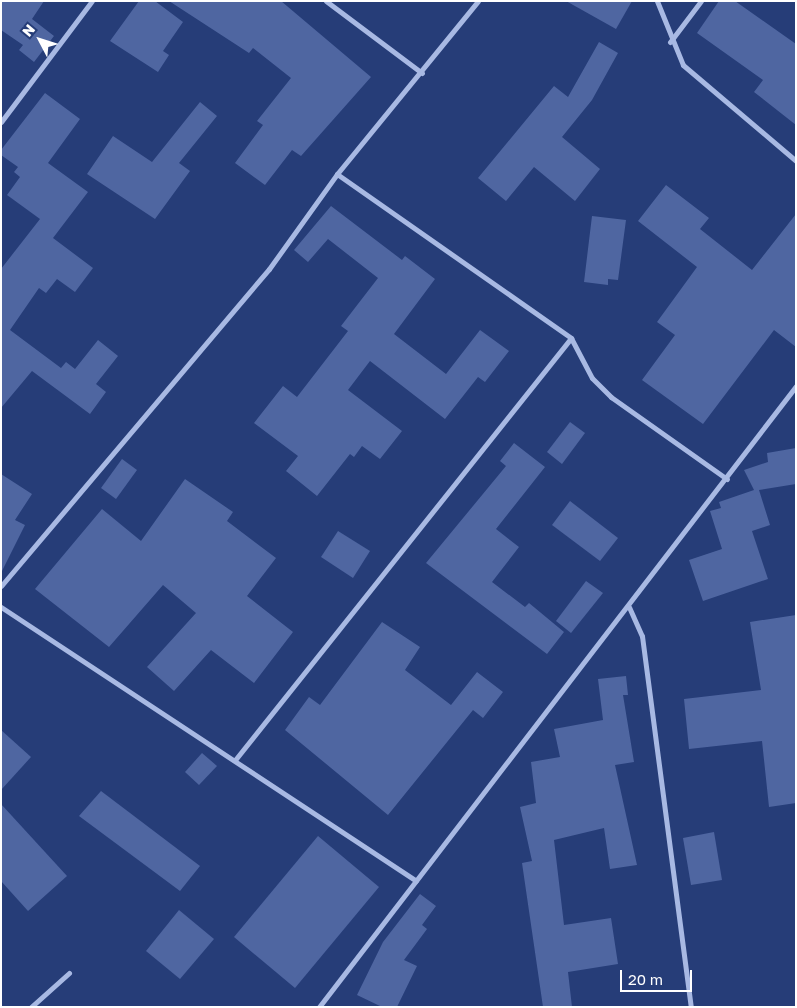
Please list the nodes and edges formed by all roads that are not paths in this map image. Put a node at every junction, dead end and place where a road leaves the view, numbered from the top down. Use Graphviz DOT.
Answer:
graph roads {
  1 [pos="92,1"];
  2 [pos="326,1"];
  3 [pos="478,1"];
  4 [pos="657,1"];
  5 [pos="701,1"];
  6 [pos="670,42"];
  7 [pos="422,73"];
  8 [pos="1,122"];
  9 [pos="796,161"];
  10 [pos="337,174"];
  11 [pos="572,338"];
  12 [pos="796,386"];
  13 [pos="727,480"];
  14 [pos="1,586"];
  15 [pos="1,607"];
  16 [pos="630,607"];
  17 [pos="235,760"];
  18 [pos="416,882"];
  19 [pos="69,973"];
  20 [pos="31,1007"];
  21 [pos="319,1007"];
  22 [pos="691,1007"];
  1 -- 8 [label="street"];
  2 -- 7 [label="street"];
  3 -- 7 [label="street"];
  4 -- 6 [label="street"];
  5 -- 6 [label="street"];
  6 -- 9 [label="street"];
  7 -- 10 [label="street"];
  10 -- 11 [label="street"];
  10 -- 14 [label="street"];
  11 -- 13 [label="street"];
  11 -- 17 [label="street"];
  12 -- 13 [label="street"];
  13 -- 16 [label="street"];
  15 -- 17 [label="street"];
  16 -- 18 [label="street"];
  16 -- 22 [label="street"];
  17 -- 18 [label="street"];
  18 -- 21 [label="street"];
  19 -- 20 [label="street"];
}
